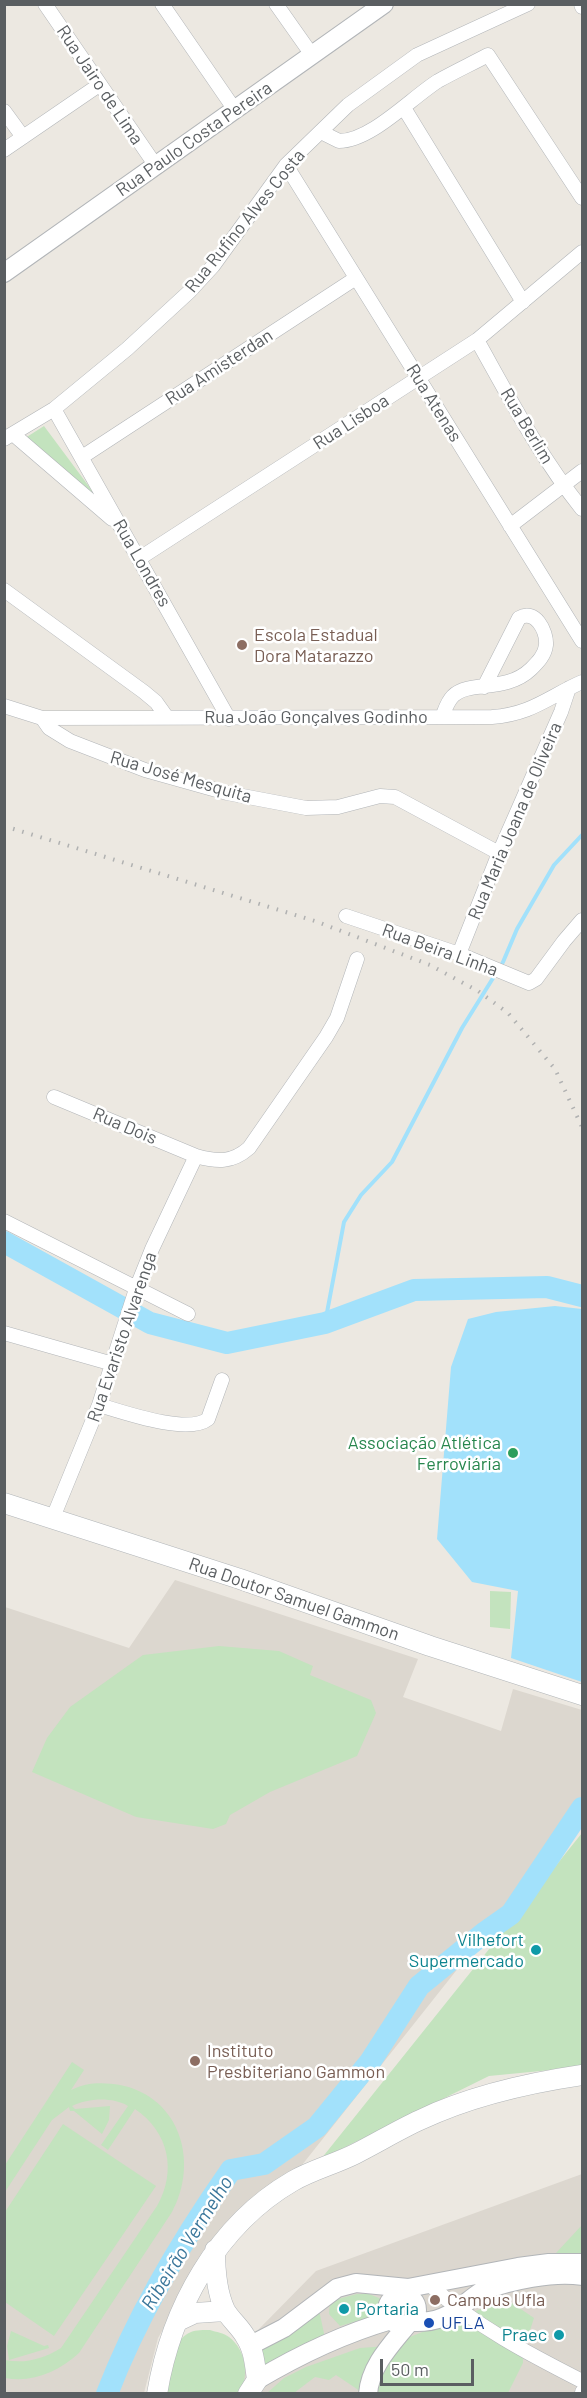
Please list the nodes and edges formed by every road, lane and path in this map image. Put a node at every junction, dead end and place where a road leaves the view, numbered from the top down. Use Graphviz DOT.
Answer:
graph roads {
  1 [pos="45,4"];
  2 [pos="162,4"];
  3 [pos="276,4"];
  4 [pos="384,4"];
  5 [pos="528,4"];
  6 [pos="312,55"];
  7 [pos="99,85"];
  8 [pos="404,108"];
  9 [pos="235,110"];
  10 [pos="4,111"];
  11 [pos="321,132"];
  12 [pos="23,137"];
  13 [pos="4,150"];
  14 [pos="286,165"];
  15 [pos="156,166"];
  16 [pos="582,198"];
  17 [pos="582,252"];
  18 [pos="4,273"];
  19 [pos="356,278"];
  20 [pos="523,302"];
  21 [pos="477,340"];
  22 [pos="418,378"];
  23 [pos="54,409"];
  24 [pos="9,437"];
  25 [pos="82,457"];
  26 [pos="582,471"];
  27 [pos="564,486"];
  28 [pos="582,509"];
  29 [pos="118,524"];
  30 [pos="510,526"];
  31 [pos="140,558"];
  32 [pos="4,590"];
  33 [pos="582,641"];
  34 [pos="582,682"];
  35 [pos="484,687"];
  36 [pos="569,688"];
  37 [pos="4,706"];
  38 [pos="166,717"];
  39 [pos="442,717"];
  40 [pos="42,718"];
  41 [pos="229,719"];
  42 [pos="499,853"];
  43 [pos="346,916"];
  44 [pos="582,920"];
  45 [pos="459,954"];
  46 [pos="357,959"];
  47 [pos="54,1097"];
  48 [pos="196,1156"];
  49 [pos="4,1221"];
  50 [pos="135,1292"];
  51 [pos="188,1314"];
  52 [pos="4,1333"];
  53 [pos="113,1364"];
  54 [pos="222,1380"];
  55 [pos="99,1405"];
  56 [pos="4,1503"];
  57 [pos="52,1520"];
  58 [pos="582,1695"];
  59 [pos="582,2075"];
  60 [pos="215,2250"];
  61 [pos="582,2263"];
  62 [pos="582,2276"];
  63 [pos="430,2285"];
  64 [pos="406,2291"];
  65 [pos="459,2308"];
  66 [pos="225,2311"];
  67 [pos="178,2321"];
  68 [pos="404,2322"];
  69 [pos="251,2345"];
  70 [pos="582,2381"];
  71 [pos="253,2387"];
  72 [pos="371,2390"];
  73 [pos="157,2394"];
  1 -- 7 [label="street, Rua Jairo de Lima"];
  2 -- 9 [label="street"];
  3 -- 6 [label="street"];
  4 -- 6 [label="street, Rua Paulo Costa Pereira"];
  5 -- 11 [label="street, Rua Rufino Alves Costa"];
  6 -- 9 [label="street, Rua Paulo Costa Pereira"];
  7 -- 12 [label="street"];
  7 -- 15 [label="street, Rua Jairo de Lima"];
  8 -- 11 [label="street"];
  8 -- 16 [label="street"];
  8 -- 20 [label="street"];
  9 -- 15 [label="street, Rua Paulo Costa Pereira"];
  10 -- 12 [label="street"];
  11 -- 14 [label="street, Rua Rufino Alves Costa"];
  12 -- 13 [label="street"];
  14 -- 19 [label="street, Rua Atenas"];
  14 -- 23 [label="street, Rua Rufino Alves Costa"];
  15 -- 18 [label="street, Rua Paulo Costa Pereira"];
  17 -- 20 [label="street, Rua Lisboa"];
  19 -- 22 [label="street, Rua Atenas"];
  19 -- 25 [label="street, Rua Amisterdan"];
  20 -- 21 [label="street, Rua Lisboa"];
  21 -- 22 [label="street, Rua Lisboa"];
  21 -- 27 [label="street, Rua Berlim"];
  22 -- 30 [label="street, Rua Atenas"];
  22 -- 31 [label="street, Rua Lisboa"];
  23 -- 24 [label="street, Rua Rufino Alves Costa"];
  23 -- 25 [label="street, Rua Londres"];
  24 -- 29 [label="street"];
  25 -- 29 [label="street, Rua Londres"];
  26 -- 27 [label="street"];
  27 -- 28 [label="street, Rua Berlim"];
  27 -- 30 [label="street"];
  29 -- 31 [label="street, Rua Londres"];
  30 -- 33 [label="street, Rua Atenas"];
  31 -- 41 [label="street, Rua Londres"];
  32 -- 38 [label="street"];
  34 -- 36 [label="street, Rua João Gonçalves Godinho"];
  35 -- 35 [label="street"];
  35 -- 39 [label="street"];
  36 -- 39 [label="street, Rua João Gonçalves Godinho"];
  36 -- 42 [label="street, Rua Maria Joana de Oliveira"];
  37 -- 40 [label="street, Rua José Mesquita"];
  38 -- 40 [label="street, Rua João Gonçalves Godinho"];
  38 -- 41 [label="street, Rua João Gonçalves Godinho"];
  39 -- 41 [label="street, Rua João Gonçalves Godinho"];
  40 -- 42 [label="street, Rua José Mesquita"];
  42 -- 45 [label="street, Rua Maria Joana de Oliveira"];
  43 -- 45 [label="street, Rua Beira Linha"];
  44 -- 45 [label="street, Rua Beira Linha"];
  46 -- 48 [label="street, Rua Dois"];
  47 -- 48 [label="street, Rua Dois"];
  48 -- 50 [label="street, Rua Evaristo Alvarenga"];
  49 -- 50 [label="street"];
  50 -- 51 [label="street"];
  50 -- 53 [label="street, Rua Evaristo Alvarenga"];
  52 -- 53 [label="street"];
  53 -- 55 [label="street, Rua Evaristo Alvarenga"];
  54 -- 55 [label="street"];
  55 -- 57 [label="street, Rua Evaristo Alvarenga"];
  56 -- 57 [label="main road, Rua Doutor Samuel Gammon"];
  57 -- 58 [label="main road, Rua Doutor Samuel Gammon"];
  59 -- 60 [label="main road"];
  60 -- 66 [label="main road"];
  60 -- 67 [label="main road"];
  61 -- 63 [label="street"];
  62 -- 65 [label="street"];
  63 -- 64 [label="street"];
  63 -- 65 [label="street"];
  64 -- 68 [label="street"];
  64 -- 68 [label="street"];
  64 -- 69 [label="street"];
  65 -- 68 [label="street"];
  65 -- 70 [label="street"];
  66 -- 67 [label="main road"];
  66 -- 69 [label="main road"];
  67 -- 73 [label="main road"];
  68 -- 71 [label="street"];
  68 -- 72 [label="street"];
  69 -- 71 [label="main road"];
}
